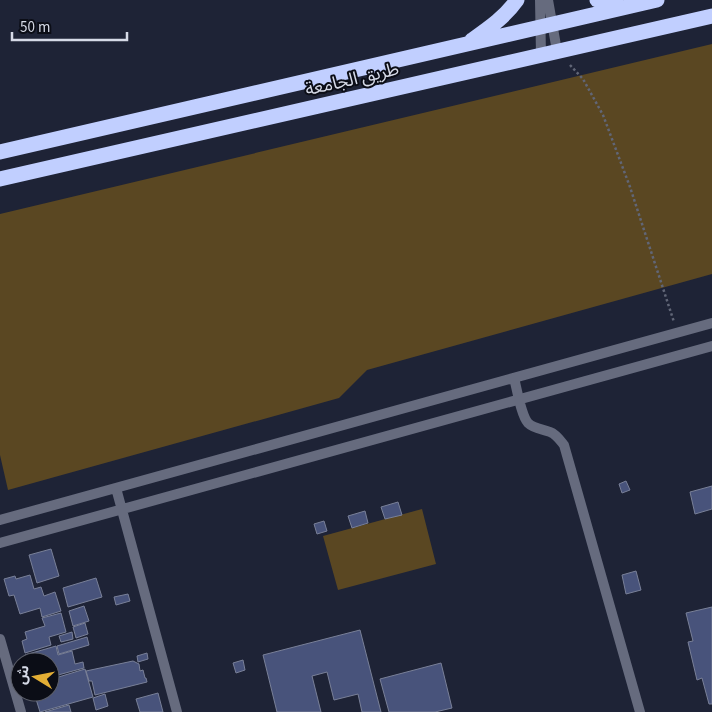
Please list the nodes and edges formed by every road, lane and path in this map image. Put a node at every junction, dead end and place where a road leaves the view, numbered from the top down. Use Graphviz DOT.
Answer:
graph roads {
  1 [pos="517,0"];
  2 [pos="540,0"];
  3 [pos="548,0"];
  4 [pos="598,0"];
  5 [pos="658,0"];
  6 [pos="622,8"];
  7 [pos="712,16"];
  8 [pos="547,26"];
  9 [pos="467,44"];
  10 [pos="557,52"];
  11 [pos="541,55"];
  12 [pos="0,152"];
  13 [pos="0,179"];
  14 [pos="712,323"];
  15 [pos="678,332"];
  16 [pos="712,346"];
  17 [pos="514,378"];
  18 [pos="520,400"];
  19 [pos="116,488"];
  20 [pos="122,509"];
  21 [pos="0,520"];
  22 [pos="0,543"];
  23 [pos="0,642"];
  24 [pos="21,712"];
  25 [pos="177,712"];
  26 [pos="640,712"];
  1 -- 9 [label="highway"];
  2 -- 8 [label="street"];
  3 -- 8 [label="street"];
  4 -- 6 [label="highway"];
  5 -- 6 [label="highway, طريق الجامعة"];
  6 -- 8 [label="highway, طريق الجامعة"];
  7 -- 10 [label="highway, طريق الجامعة"];
  8 -- 9 [label="highway, طريق الجامعة"];
  8 -- 10 [label="street"];
  8 -- 11 [label="street"];
  9 -- 12 [label="highway, طريق الجامعة"];
  10 -- 11 [label="highway, طريق الجامعة"];
  10 -- 15 [label="path"];
  11 -- 13 [label="highway, طريق الجامعة"];
  14 -- 15 [label="street"];
  15 -- 17 [label="street"];
  16 -- 18 [label="street"];
  17 -- 18 [label="street"];
  17 -- 19 [label="street"];
  18 -- 20 [label="street"];
  18 -- 26 [label="street"];
  19 -- 20 [label="street"];
  19 -- 21 [label="street"];
  20 -- 22 [label="street"];
  20 -- 25 [label="street"];
  23 -- 24 [label="street"];
}
